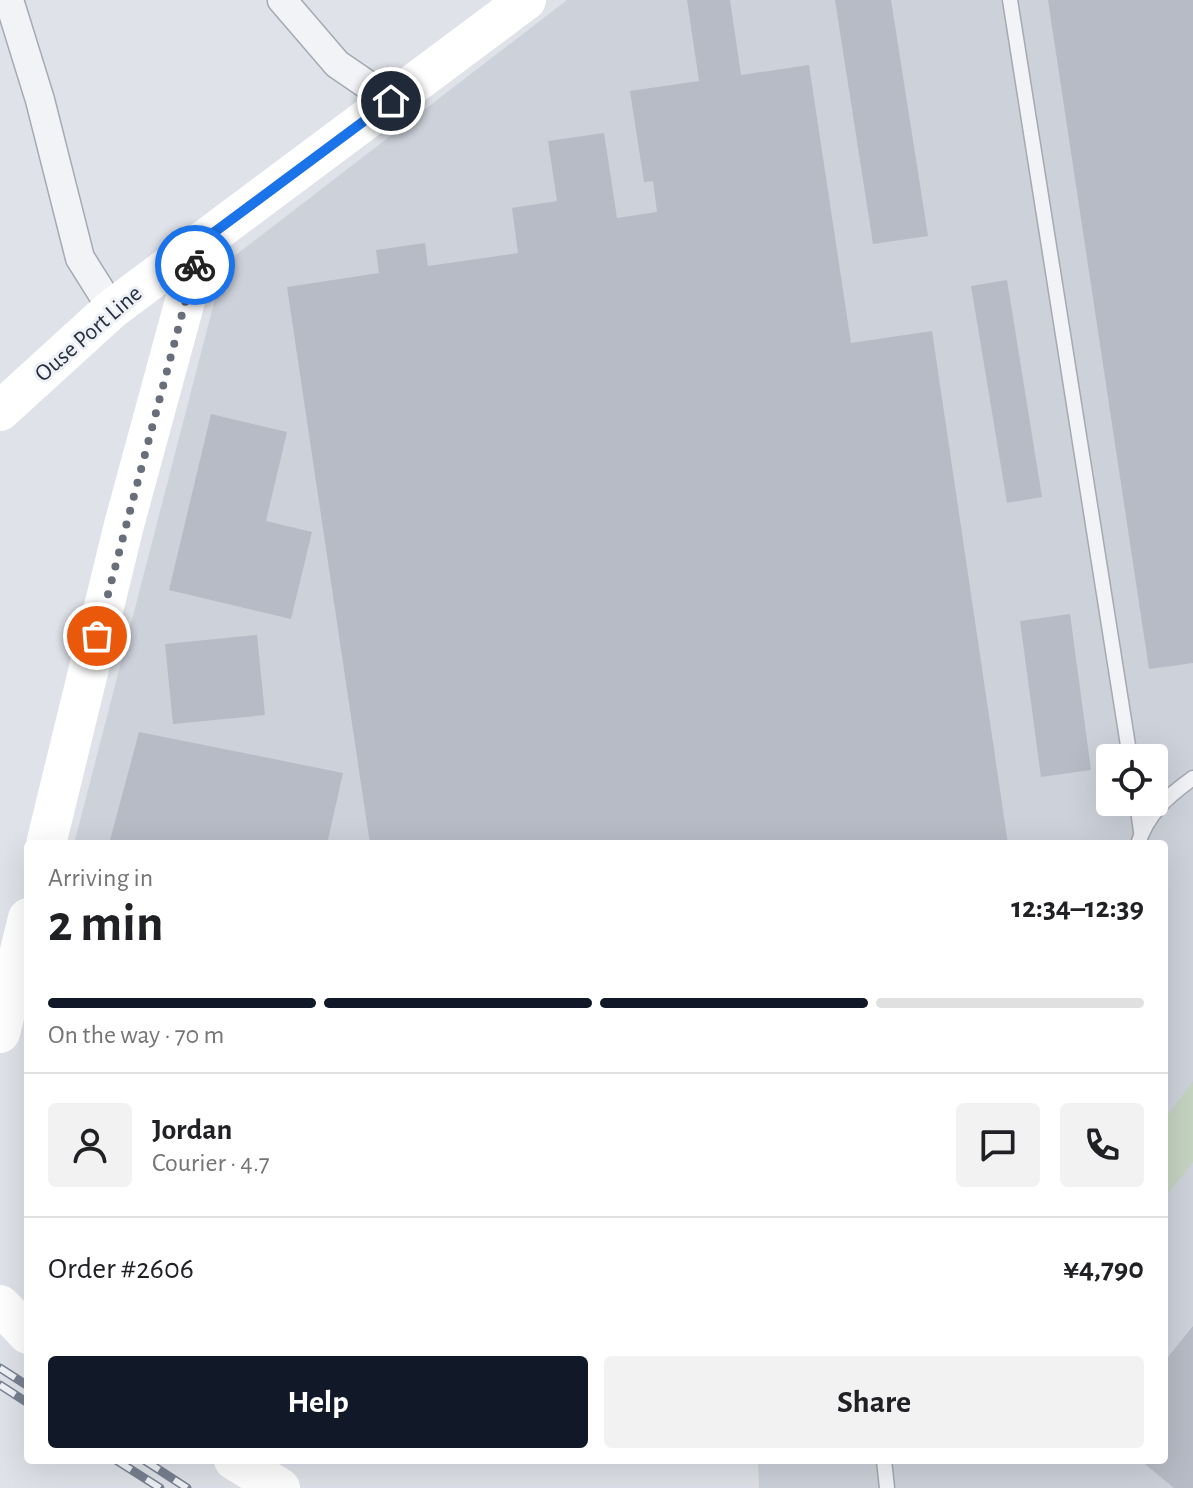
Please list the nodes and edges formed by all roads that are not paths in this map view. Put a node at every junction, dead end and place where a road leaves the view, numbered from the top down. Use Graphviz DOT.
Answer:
graph roads {
  1 [pos="9,0"];
  2 [pos="282,0"];
  3 [pos="1010,0"];
  4 [pos="505,7"];
  5 [pos="391,101"];
  6 [pos="201,242"];
  7 [pos="112,309"];
  8 [pos="0,411"];
  9 [pos="1128,744"];
  10 [pos="1193,778"];
  11 [pos="1138,816"];
  12 [pos="1140,838"];
  13 [pos="47,840"];
  14 [pos="24,934"];
  15 [pos="0,1033"];
  16 [pos="0,1305"];
  17 [pos="24,1330"];
  18 [pos="241,1464"];
  19 [pos="884,1464"];
  20 [pos="280,1488"];
  21 [pos="887,1488"];
  1 -- 7 [label="street"];
  2 -- 5 [label="street"];
  3 -- 9 [label="lane"];
  4 -- 5 [label="street, Ouse Port Line"];
  5 -- 6 [label="street, Ouse Port Line"];
  6 -- 7 [label="street, Ouse Port Line"];
  6 -- 13 [label="street"];
  7 -- 8 [label="street, Ouse Port Line"];
  10 -- 12 [label="lane"];
  11 -- 12 [label="lane"];
  14 -- 15 [label="street"];
  16 -- 17 [label="street"];
  18 -- 20 [label="street"];
  19 -- 21 [label="lane"];
}
